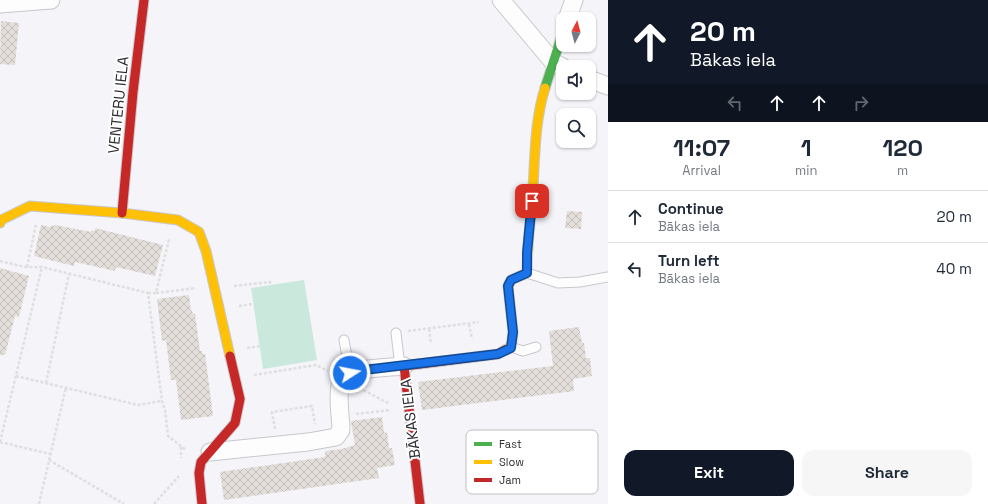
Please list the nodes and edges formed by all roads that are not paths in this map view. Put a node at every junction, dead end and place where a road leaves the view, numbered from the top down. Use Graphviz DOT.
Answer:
graph roads {
  1 [pos="51,0"];
  2 [pos="144,0"];
  3 [pos="501,0"];
  4 [pos="574,0"];
  5 [pos="0,4"];
  6 [pos="570,12"];
  7 [pos="556,63"];
  8 [pos="556,69"];
  9 [pos="596,82"];
  10 [pos="608,86"];
  11 [pos="122,213"];
  12 [pos="0,223"];
  13 [pos="527,273"];
  14 [pos="608,277"];
  15 [pos="396,333"];
  16 [pos="344,340"];
  17 [pos="536,347"];
  18 [pos="511,348"];
  19 [pos="402,366"];
  20 [pos="346,376"];
  21 [pos="205,457"];
  22 [pos="202,504"];
  23 [pos="420,504"];
  1 -- 5 [label="street"];
  2 -- 11 [label="street, VENTERU IELA"];
  3 -- 7 [label="street"];
  4 -- 6 [label="street"];
  8 -- 13 [label="street"];
  9 -- 10 [label="street"];
  11 -- 12 [label="street"];
  11 -- 21 [label="street"];
  13 -- 14 [label="lane"];
  13 -- 18 [label="street"];
  15 -- 19 [label="lane"];
  16 -- 20 [label="lane"];
  17 -- 18 [label="lane"];
  18 -- 19 [label="street, BĀKAS IELA"];
  19 -- 20 [label="street"];
  19 -- 23 [label="street, BĀKAS IELA"];
  20 -- 21 [label="street"];
  21 -- 22 [label="street"];
}
